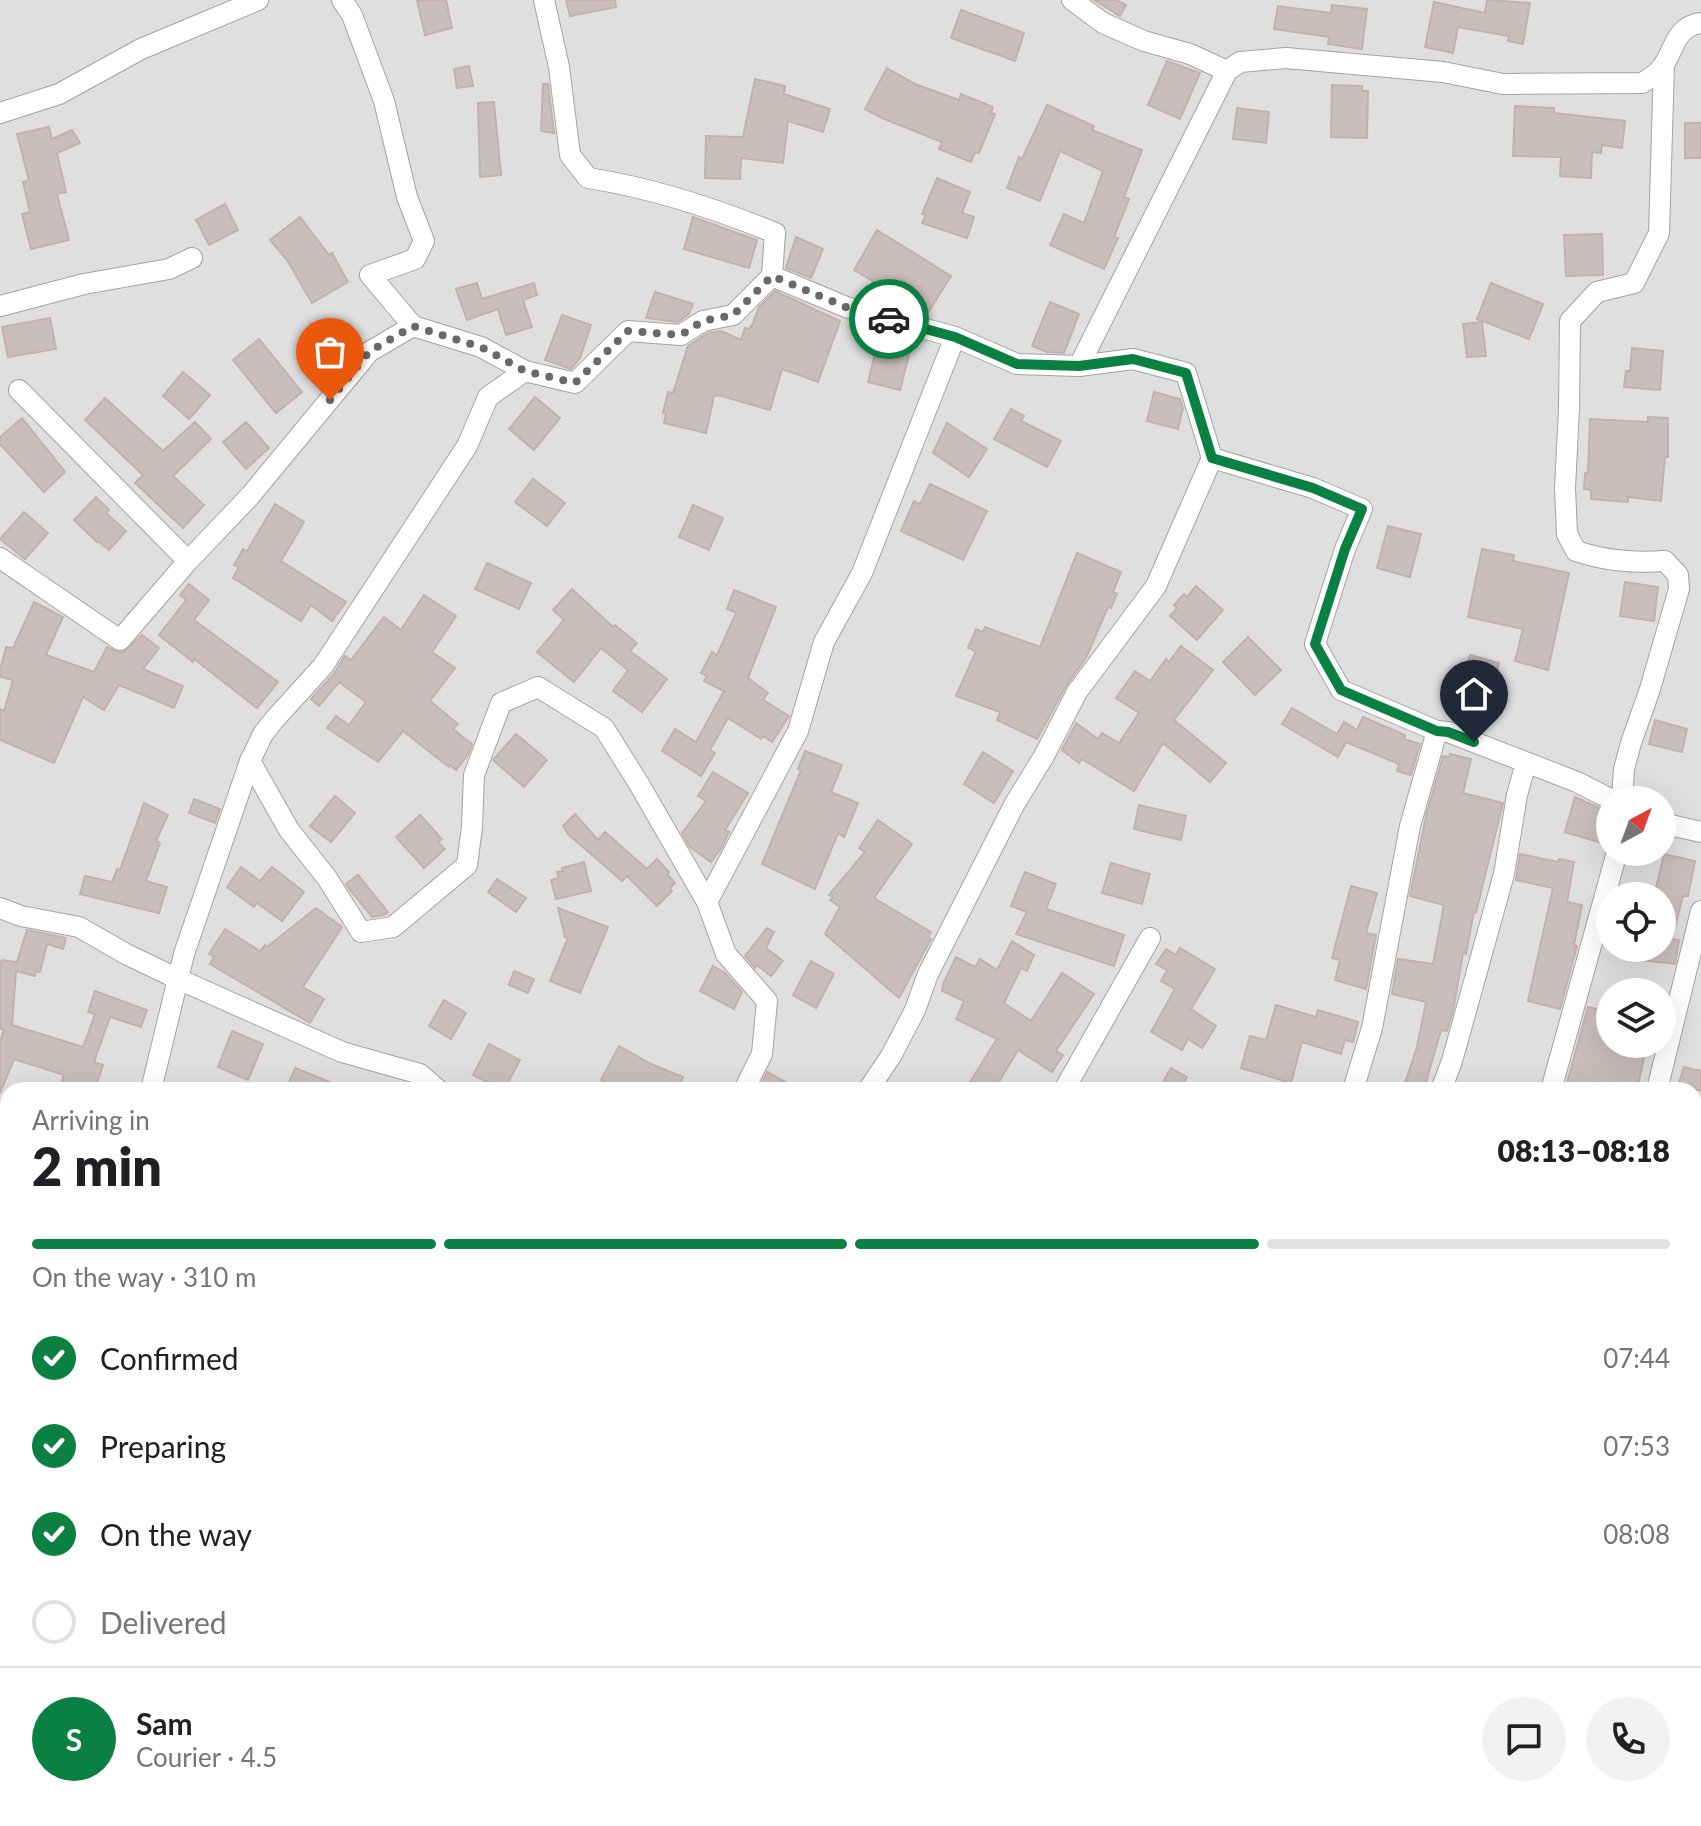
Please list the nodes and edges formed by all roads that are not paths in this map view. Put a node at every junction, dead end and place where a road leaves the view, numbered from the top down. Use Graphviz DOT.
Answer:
graph roads {
  1 [pos="258,0"];
  2 [pos="342,0"];
  3 [pos="544,0"];
  4 [pos="1072,0"];
  5 [pos="1701,23"];
  6 [pos="1664,64"];
  7 [pos="1227,71"];
  8 [pos="0,113"];
  9 [pos="192,258"];
  10 [pos="772,276"];
  11 [pos="0,306"];
  12 [pos="413,326"];
  13 [pos="955,337"];
  14 [pos="1079,366"];
  15 [pos="525,371"];
  16 [pos="19,390"];
  17 [pos="1212,458"];
  18 [pos="0,558"];
  19 [pos="188,561"];
  20 [pos="1437,731"];
  21 [pos="250,761"];
  22 [pos="1526,763"];
  23 [pos="1624,786"];
  24 [pos="1596,792"];
  25 [pos="1676,826"];
  26 [pos="1701,832"];
  27 [pos="1613,866"];
  28 [pos="707,902"];
  29 [pos="0,908"];
  30 [pos="1701,911"];
  31 [pos="1150,938"];
  32 [pos="178,979"];
  33 [pos="153,1082"];
  34 [pos="429,1082"];
  35 [pos="748,1082"];
  36 [pos="873,1082"];
  37 [pos="1069,1082"];
  38 [pos="1355,1082"];
  39 [pos="1444,1082"];
  40 [pos="1553,1082"];
  41 [pos="1659,1082"];
  1 -- 8 [label="street"];
  2 -- 12 [label="street"];
  3 -- 10 [label="street"];
  4 -- 7 [label="street"];
  5 -- 6 [label="street"];
  6 -- 7 [label="street"];
  6 -- 23 [label="street"];
  7 -- 14 [label="street"];
  9 -- 11 [label="street"];
  10 -- 13 [label="street"];
  10 -- 15 [label="street"];
  12 -- 15 [label="street"];
  12 -- 19 [label="street"];
  13 -- 14 [label="street"];
  13 -- 28 [label="street"];
  14 -- 17 [label="street"];
  15 -- 21 [label="street"];
  16 -- 19 [label="street"];
  17 -- 20 [label="street"];
  17 -- 36 [label="street"];
  18 -- 19 [label="street"];
  20 -- 22 [label="street"];
  20 -- 38 [label="street"];
  21 -- 28 [label="street"];
  21 -- 32 [label="street"];
  22 -- 24 [label="street"];
  22 -- 39 [label="street"];
  25 -- 26 [label="street"];
  27 -- 40 [label="street"];
  28 -- 35 [label="street"];
  29 -- 32 [label="street"];
  30 -- 41 [label="street"];
  31 -- 37 [label="street"];
  32 -- 33 [label="street"];
  32 -- 34 [label="street"];
}
